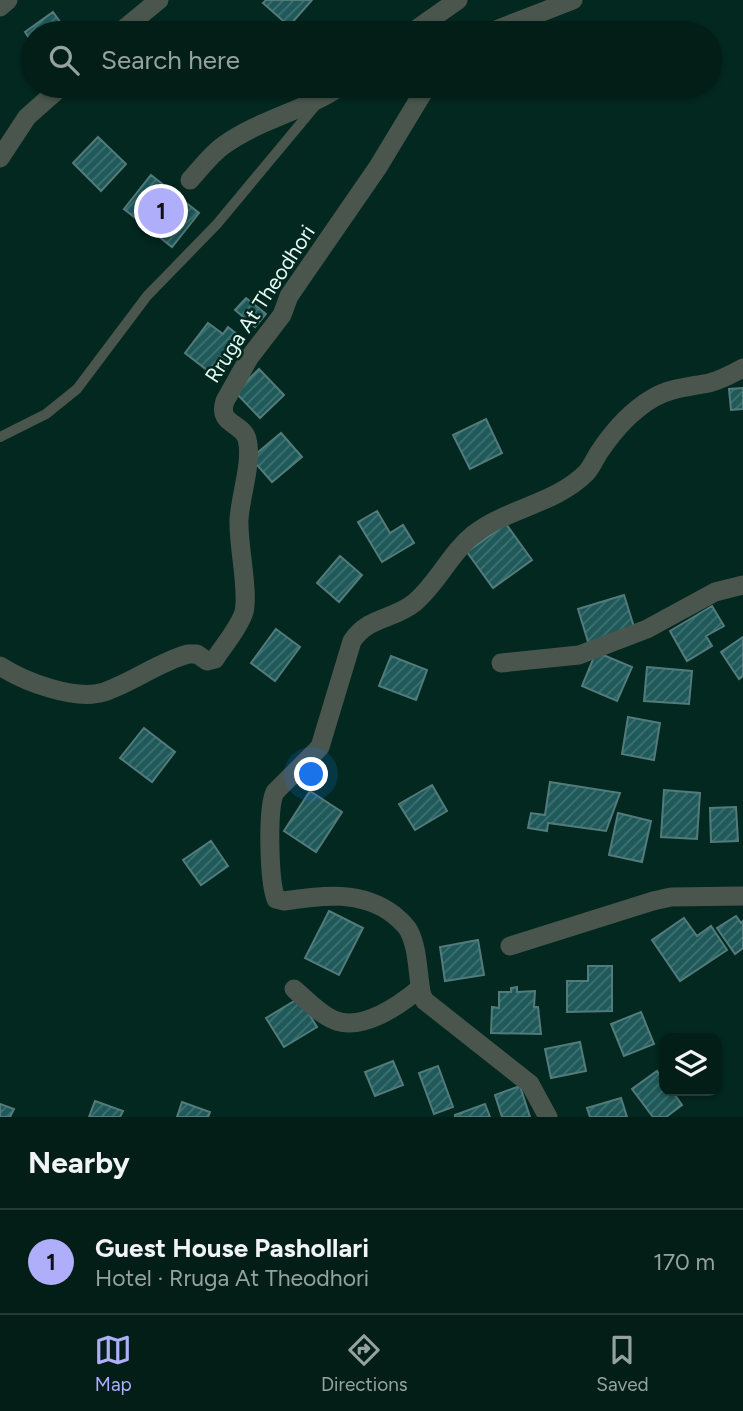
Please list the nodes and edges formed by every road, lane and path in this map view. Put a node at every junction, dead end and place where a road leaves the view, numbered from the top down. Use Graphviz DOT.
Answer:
graph roads {
  1 [pos="8,0"];
  2 [pos="159,0"];
  3 [pos="458,0"];
  4 [pos="573,0"];
  5 [pos="0,7"];
  6 [pos="134,21"];
  7 [pos="428,21"];
  8 [pos="519,21"];
  9 [pos="48,98"];
  10 [pos="323,98"];
  11 [pos="419,98"];
  12 [pos="320,100"];
  13 [pos="0,159"];
  14 [pos="190,180"];
  15 [pos="743,368"];
  16 [pos="0,438"];
  17 [pos="743,586"];
  18 [pos="501,663"];
  19 [pos="0,666"];
  20 [pos="743,896"];
  21 [pos="510,946"];
  22 [pos="420,988"];
  23 [pos="294,989"];
  24 [pos="548,1117"];
  1 -- 5 [label="street"];
  2 -- 6 [label="street"];
  3 -- 7 [label="street"];
  4 -- 8 [label="street"];
  9 -- 13 [label="street"];
  10 -- 12 [label="street"];
  11 -- 19 [label="street, Rruga At Theodhori"];
  12 -- 14 [label="street"];
  12 -- 16 [label="lane"];
  15 -- 22 [label="street"];
  17 -- 18 [label="street"];
  20 -- 21 [label="street"];
  22 -- 23 [label="street"];
  22 -- 24 [label="street"];
}
